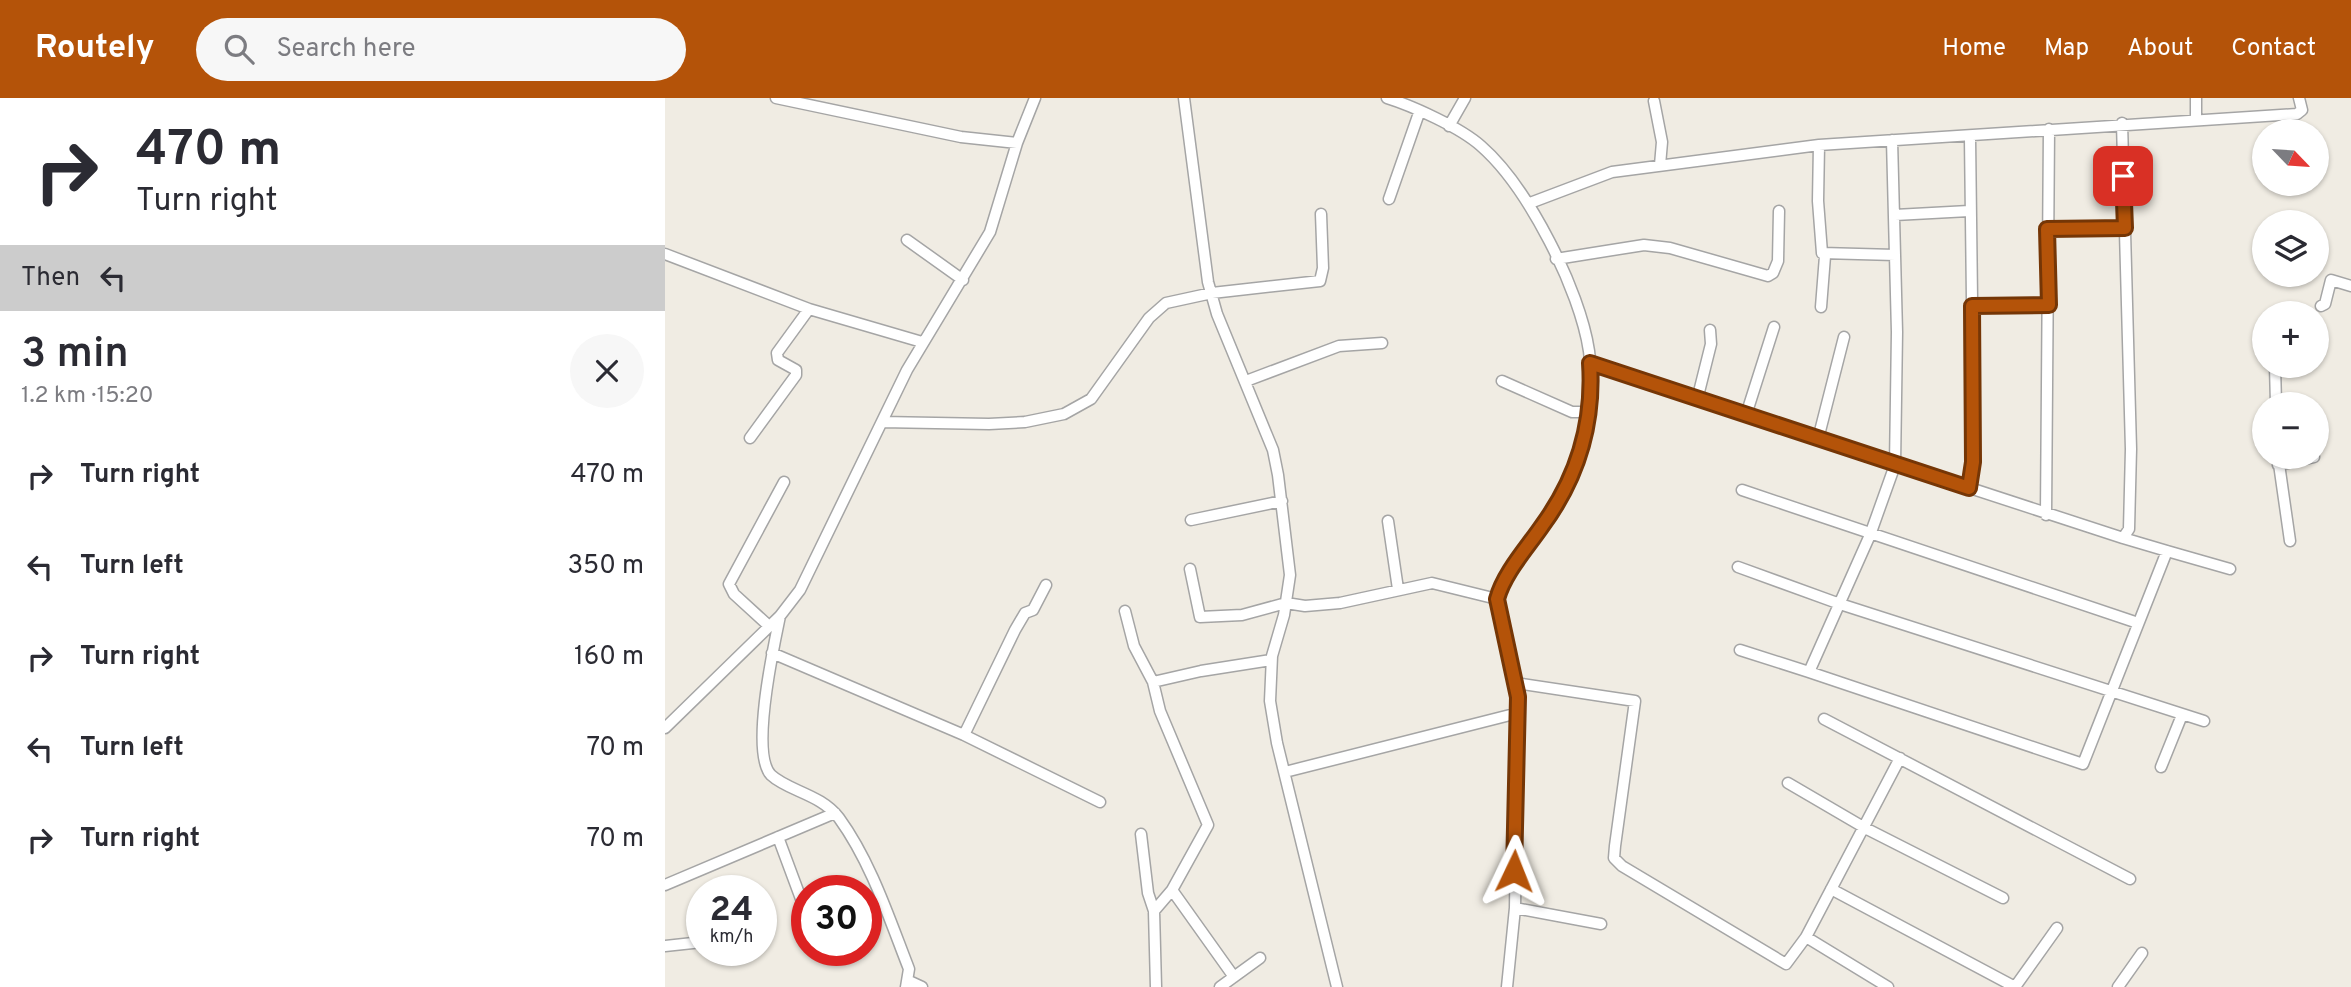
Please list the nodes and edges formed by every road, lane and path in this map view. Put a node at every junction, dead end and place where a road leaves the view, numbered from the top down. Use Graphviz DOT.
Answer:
graph roads {
  1 [pos="776,98"];
  2 [pos="1035,98"];
  3 [pos="1184,98"];
  4 [pos="1387,98"];
  5 [pos="1465,98"];
  6 [pos="2196,98"];
  7 [pos="2299,98"];
  8 [pos="1654,101"];
  9 [pos="1419,113"];
  10 [pos="2196,120"];
  11 [pos="2122,123"];
  12 [pos="1449,126"];
  13 [pos="2049,129"];
  14 [pos="1969,138"];
  15 [pos="1892,140"];
  16 [pos="1017,143"];
  17 [pos="1819,145"];
  18 [pos="1660,165"];
  19 [pos="1389,199"];
  20 [pos="1530,203"];
  21 [pos="1779,211"];
  22 [pos="1969,211"];
  23 [pos="1321,214"];
  24 [pos="1895,215"];
  25 [pos="2125,228"];
  26 [pos="2047,229"];
  27 [pos="907,240"];
  28 [pos="665,254"];
  29 [pos="1895,255"];
  30 [pos="1825,256"];
  31 [pos="1556,259"];
  32 [pos="963,280"];
  33 [pos="2351,285"];
  34 [pos="1212,293"];
  35 [pos="2326,301"];
  36 [pos="2049,305"];
  37 [pos="1972,306"];
  38 [pos="1821,307"];
  39 [pos="809,309"];
  40 [pos="1774,327"];
  41 [pos="1710,330"];
  42 [pos="1845,337"];
  43 [pos="922,342"];
  44 [pos="1381,342"];
  45 [pos="1590,363"];
  46 [pos="1246,381"];
  47 [pos="1502,381"];
  48 [pos="1697,400"];
  49 [pos="1588,412"];
  50 [pos="1746,415"];
  51 [pos="882,422"];
  52 [pos="750,438"];
  53 [pos="1818,439"];
  54 [pos="1895,465"];
  55 [pos="2279,469"];
  56 [pos="784,482"];
  57 [pos="1969,488"];
  58 [pos="1742,490"];
  59 [pos="1282,501"];
  60 [pos="2046,514"];
  61 [pos="1191,520"];
  62 [pos="1388,521"];
  63 [pos="1870,535"];
  64 [pos="2123,538"];
  65 [pos="2290,541"];
  66 [pos="2167,551"];
  67 [pos="1738,567"];
  68 [pos="1190,569"];
  69 [pos="2230,569"];
  70 [pos="1047,585"];
  71 [pos="1398,589"];
  72 [pos="1497,599"];
  73 [pos="1286,603"];
  74 [pos="1840,604"];
  75 [pos="1125,611"];
  76 [pos="780,616"];
  77 [pos="2138,623"];
  78 [pos="769,626"];
  79 [pos="1740,650"];
  80 [pos="772,653"];
  81 [pos="1271,660"];
  82 [pos="1809,672"];
  83 [pos="1153,682"];
  84 [pos="1516,683"];
  85 [pos="2111,693"];
  86 [pos="1518,713"];
  87 [pos="2182,715"];
  88 [pos="1824,719"];
  89 [pos="2204,721"];
  90 [pos="665,728"];
  91 [pos="964,735"];
  92 [pos="1900,758"];
  93 [pos="2161,767"];
  94 [pos="1285,772"];
  95 [pos="1788,783"];
  96 [pos="1100,802"];
  97 [pos="835,813"];
  98 [pos="1865,828"];
  99 [pos="1141,834"];
  100 [pos="778,837"];
  101 [pos="792,875"];
  102 [pos="2130,879"];
  103 [pos="665,885"];
  104 [pos="1831,889"];
  105 [pos="1172,890"];
  106 [pos="2003,898"];
  107 [pos="1515,908"];
  108 [pos="1154,911"];
  109 [pos="1601,924"];
  110 [pos="2057,928"];
  111 [pos="1806,937"];
  112 [pos="686,944"];
  113 [pos="665,946"];
  114 [pos="2142,953"];
  115 [pos="1260,958"];
  116 [pos="1234,977"];
  117 [pos="908,984"];
  118 [pos="922,987"];
  119 [pos="1156,987"];
  120 [pos="1220,987"];
  121 [pos="1336,987"];
  122 [pos="1507,987"];
  123 [pos="1888,987"];
  124 [pos="2015,987"];
  125 [pos="2119,987"];
  1 -- 16 [label="street"];
  2 -- 16 [label="street"];
  3 -- 34 [label="street"];
  4 -- 9 [label="street"];
  5 -- 12 [label="street"];
  6 -- 10 [label="street"];
  7 -- 10 [label="street"];
  8 -- 18 [label="street"];
  9 -- 12 [label="street"];
  9 -- 19 [label="street"];
  10 -- 11 [label="street"];
  11 -- 13 [label="street"];
  11 -- 25 [label="street"];
  12 -- 20 [label="street"];
  13 -- 14 [label="street"];
  13 -- 26 [label="street"];
  14 -- 15 [label="street"];
  14 -- 22 [label="street"];
  15 -- 17 [label="street"];
  15 -- 24 [label="street"];
  16 -- 32 [label="street"];
  17 -- 18 [label="street"];
  17 -- 30 [label="street"];
  18 -- 20 [label="street"];
  20 -- 31 [label="street"];
  21 -- 31 [label="street"];
  22 -- 24 [label="street"];
  22 -- 37 [label="street"];
  23 -- 34 [label="street"];
  24 -- 29 [label="street"];
  25 -- 26 [label="street"];
  25 -- 64 [label="street"];
  26 -- 36 [label="street"];
  27 -- 32 [label="street"];
  28 -- 39 [label="street"];
  29 -- 30 [label="street"];
  29 -- 54 [label="street"];
  30 -- 38 [label="street"];
  31 -- 45 [label="street"];
  32 -- 43 [label="street"];
  33 -- 35 [label="street"];
  34 -- 46 [label="street"];
  34 -- 51 [label="street"];
  36 -- 37 [label="street"];
  36 -- 60 [label="street"];
  37 -- 57 [label="street"];
  39 -- 43 [label="street"];
  39 -- 52 [label="street"];
  40 -- 50 [label="street"];
  41 -- 48 [label="street"];
  42 -- 53 [label="street"];
  43 -- 51 [label="street"];
  44 -- 46 [label="street"];
  45 -- 48 [label="street"];
  45 -- 49 [label="street"];
  46 -- 59 [label="street"];
  47 -- 49 [label="street"];
  48 -- 50 [label="street"];
  49 -- 72 [label="street"];
  50 -- 53 [label="street"];
  51 -- 76 [label="street"];
  53 -- 54 [label="street"];
  54 -- 57 [label="street"];
  54 -- 63 [label="street"];
  55 -- 65 [label="street"];
  56 -- 78 [label="street"];
  57 -- 60 [label="street"];
  58 -- 63 [label="street"];
  59 -- 61 [label="street"];
  59 -- 73 [label="street"];
  60 -- 64 [label="street"];
  62 -- 71 [label="street"];
  63 -- 74 [label="street"];
  63 -- 77 [label="street"];
  64 -- 66 [label="street"];
  66 -- 69 [label="street"];
  66 -- 77 [label="street"];
  67 -- 74 [label="street"];
  68 -- 73 [label="street"];
  70 -- 91 [label="street"];
  71 -- 72 [label="street"];
  71 -- 73 [label="street"];
  72 -- 84 [label="street"];
  73 -- 81 [label="street"];
  74 -- 82 [label="street"];
  74 -- 85 [label="street"];
  75 -- 83 [label="street"];
  76 -- 78 [label="street"];
  76 -- 80 [label="street"];
  77 -- 85 [label="street"];
  78 -- 90 [label="street"];
  79 -- 82 [label="street"];
  80 -- 91 [label="street"];
  80 -- 97 [label="street"];
  81 -- 83 [label="street"];
  81 -- 94 [label="street"];
  82 -- 85 [label="street"];
  83 -- 105 [label="street"];
  84 -- 86 [label="street"];
  84 -- 111 [label="street"];
  85 -- 87 [label="street"];
  86 -- 94 [label="street"];
  86 -- 107 [label="street"];
  87 -- 89 [label="street"];
  87 -- 93 [label="street"];
  88 -- 92 [label="street"];
  91 -- 96 [label="street"];
  92 -- 98 [label="street"];
  92 -- 102 [label="street"];
  94 -- 121 [label="street"];
  95 -- 98 [label="street"];
  97 -- 100 [label="street"];
  97 -- 117 [label="street"];
  98 -- 104 [label="street"];
  98 -- 106 [label="street"];
  99 -- 108 [label="street"];
  100 -- 101 [label="street"];
  100 -- 103 [label="street"];
  104 -- 111 [label="street"];
  104 -- 124 [label="street"];
  105 -- 108 [label="street"];
  105 -- 116 [label="street"];
  107 -- 109 [label="street"];
  107 -- 122 [label="street"];
  108 -- 119 [label="street"];
  110 -- 124 [label="street"];
  111 -- 123 [label="street"];
  112 -- 113 [label="street"];
  114 -- 125 [label="street"];
  115 -- 116 [label="street"];
  116 -- 120 [label="street"];
  117 -- 118 [label="street"];
}
